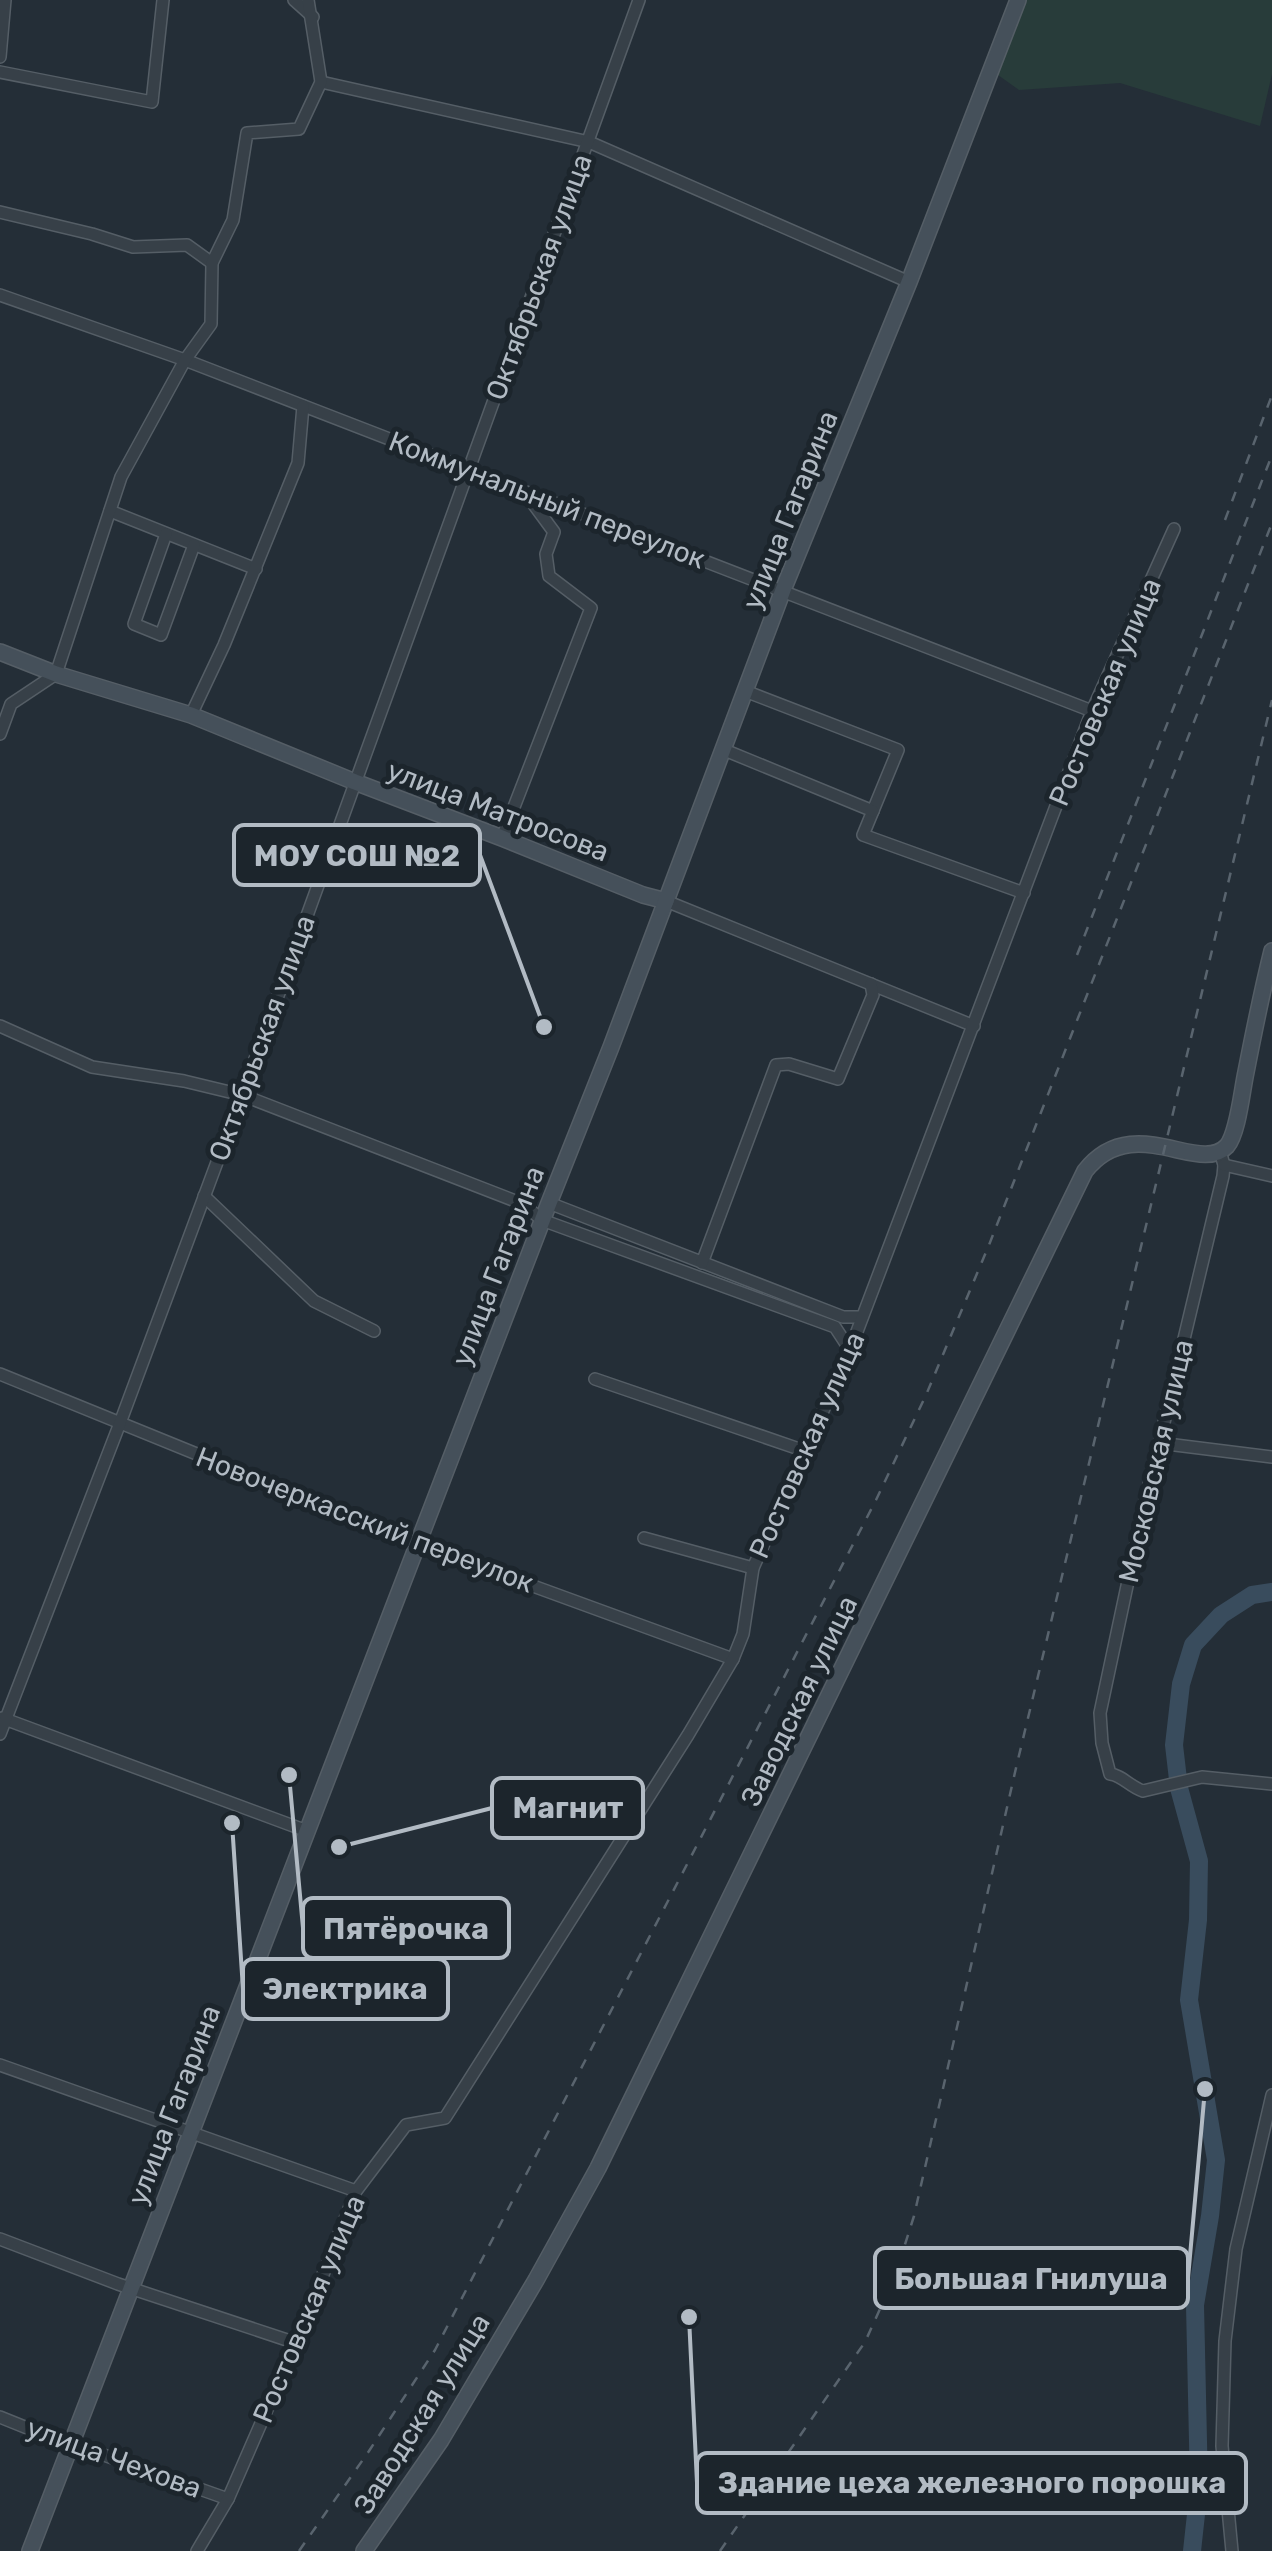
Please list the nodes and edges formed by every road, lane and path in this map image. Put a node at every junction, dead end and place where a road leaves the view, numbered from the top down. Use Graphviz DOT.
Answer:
graph roads {
  1 [pos="6,0"];
  2 [pos="163,0"];
  3 [pos="294,0"];
  4 [pos="308,0"];
  5 [pos="638,0"];
  6 [pos="1018,0"];
  7 [pos="313,18"];
  8 [pos="0,56"];
  9 [pos="0,72"];
  10 [pos="321,82"];
  11 [pos="589,142"];
  12 [pos="0,212"];
  13 [pos="212,263"];
  14 [pos="909,282"];
  15 [pos="0,294"];
  16 [pos="184,360"];
  17 [pos="303,406"];
  18 [pos="468,470"];
  19 [pos="525,492"];
  20 [pos="110,511"];
  21 [pos="1174,528"];
  22 [pos="166,534"];
  23 [pos="194,545"];
  24 [pos="256,569"];
  25 [pos="783,590"];
  26 [pos="0,652"];
  27 [pos="56,674"];
  28 [pos="746,691"];
  29 [pos="1092,712"];
  30 [pos="191,714"];
  31 [pos="0,734"];
  32 [pos="722,749"];
  33 [pos="355,782"];
  34 [pos="873,811"];
  35 [pos="502,838"];
  36 [pos="1024,893"];
  37 [pos="666,900"];
  38 [pos="1272,951"];
  39 [pos="871,984"];
  40 [pos="1268,984"];
  41 [pos="0,1026"];
  42 [pos="974,1026"];
  43 [pos="242,1094"];
  44 [pos="1222,1158"];
  45 [pos="1272,1176"];
  46 [pos="204,1196"];
  47 [pos="549,1203"];
  48 [pos="542,1220"];
  49 [pos="702,1263"];
  50 [pos="862,1317"];
  51 [pos="374,1331"];
  52 [pos="850,1350"];
  53 [pos="0,1374"];
  54 [pos="595,1378"];
  55 [pos="120,1423"];
  56 [pos="1159,1443"];
  57 [pos="805,1451"];
  58 [pos="1272,1458"];
  59 [pos="644,1538"];
  60 [pos="418,1544"];
  61 [pos="753,1568"];
  62 [pos="733,1658"];
  63 [pos="3,1718"];
  64 [pos="0,1734"];
  65 [pos="1272,1784"];
  66 [pos="308,1830"];
  67 [pos="0,2065"];
  68 [pos="1272,2095"];
  69 [pos="190,2133"];
  70 [pos="356,2190"];
  71 [pos="0,2239"];
  72 [pos="132,2288"];
  73 [pos="296,2344"];
  74 [pos="0,2417"];
  75 [pos="70,2443"];
  76 [pos="228,2499"];
  77 [pos="30,2551"];
  78 [pos="197,2551"];
  79 [pos="364,2551"];
  80 [pos="1232,2551"];
  1 -- 8 [label="street"];
  2 -- 9 [label="street"];
  3 -- 7 [label="street"];
  4 -- 7 [label="street"];
  5 -- 11 [label="street, Октябрьская улица"];
  6 -- 14 [label="main road, улица Гагарина"];
  7 -- 10 [label="street"];
  10 -- 11 [label="street"];
  10 -- 13 [label="street"];
  11 -- 14 [label="street"];
  11 -- 18 [label="street, Октябрьская улица"];
  12 -- 13 [label="street"];
  13 -- 16 [label="street"];
  14 -- 25 [label="main road, улица Гагарина"];
  15 -- 16 [label="street, Коммунальный переулок"];
  16 -- 17 [label="street, Коммунальный переулок"];
  16 -- 20 [label="street"];
  17 -- 18 [label="street, Коммунальный переулок"];
  17 -- 24 [label="street"];
  18 -- 19 [label="street, Коммунальный переулок"];
  18 -- 33 [label="street, Октябрьская улица"];
  19 -- 25 [label="street, Коммунальный переулок"];
  19 -- 35 [label="street"];
  20 -- 22 [label="street"];
  20 -- 27 [label="street"];
  21 -- 29 [label="street, Ростовская улица"];
  22 -- 23 [label="street"];
  22 -- 23 [label="street"];
  23 -- 24 [label="street"];
  24 -- 30 [label="street"];
  25 -- 28 [label="main road, улица Гагарина"];
  25 -- 29 [label="street, Коммунальный переулок"];
  26 -- 27 [label="main road, улица Матросова"];
  27 -- 30 [label="main road, улица Матросова"];
  27 -- 31 [label="street"];
  28 -- 32 [label="main road, улица Гагарина"];
  28 -- 34 [label="street"];
  29 -- 36 [label="street, Ростовская улица"];
  30 -- 33 [label="main road, улица Матросова"];
  32 -- 34 [label="street"];
  32 -- 37 [label="main road, улица Гагарина"];
  33 -- 35 [label="main road, улица Матросова"];
  33 -- 43 [label="street, Октябрьская улица"];
  34 -- 36 [label="street"];
  35 -- 37 [label="main road, улица Матросова"];
  36 -- 42 [label="street, Ростовская улица"];
  37 -- 39 [label="street, улица Матросова"];
  37 -- 47 [label="main road, улица Гагарина"];
  38 -- 40 [label="main road"];
  39 -- 42 [label="street, улица Матросова"];
  39 -- 49 [label="street"];
  40 -- 44 [label="main road"];
  41 -- 43 [label="street"];
  42 -- 50 [label="street, Ростовская улица"];
  43 -- 46 [label="street, Октябрьская улица"];
  43 -- 48 [label="street"];
  44 -- 45 [label="street"];
  44 -- 56 [label="street, Московская улица"];
  44 -- 79 [label="main road, Заводская улица"];
  46 -- 51 [label="street"];
  46 -- 55 [label="street, Октябрьская улица"];
  47 -- 48 [label="main road, улица Гагарина"];
  47 -- 49 [label="street"];
  48 -- 52 [label="street"];
  48 -- 60 [label="main road, улица Гагарина"];
  49 -- 50 [label="street"];
  50 -- 52 [label="street, Ростовская улица"];
  52 -- 57 [label="street, Ростовская улица"];
  53 -- 55 [label="street, Новочеркасский переулок"];
  54 -- 57 [label="street"];
  55 -- 60 [label="street, Новочеркасский переулок"];
  55 -- 63 [label="street, Октябрьская улица"];
  56 -- 58 [label="street"];
  56 -- 65 [label="street, Московская улица"];
  57 -- 61 [label="street, Ростовская улица"];
  59 -- 61 [label="street"];
  60 -- 62 [label="street, Новочеркасский переулок"];
  60 -- 66 [label="main road, улица Гагарина"];
  61 -- 62 [label="street, Ростовская улица"];
  62 -- 70 [label="street, Ростовская улица"];
  63 -- 64 [label="street, Октябрьская улица"];
  63 -- 66 [label="street"];
  66 -- 69 [label="main road, улица Гагарина"];
  67 -- 69 [label="street"];
  68 -- 80 [label="street"];
  69 -- 70 [label="street"];
  69 -- 72 [label="main road, улица Гагарина"];
  70 -- 73 [label="street, Ростовская улица"];
  71 -- 72 [label="street"];
  72 -- 73 [label="street"];
  72 -- 75 [label="main road, улица Гагарина"];
  73 -- 76 [label="street, Ростовская улица"];
  74 -- 75 [label="street, улица Чехова"];
  75 -- 76 [label="street, улица Чехова"];
  75 -- 77 [label="main road, улица Гагарина"];
  76 -- 78 [label="street, Ростовская улица"];
}
